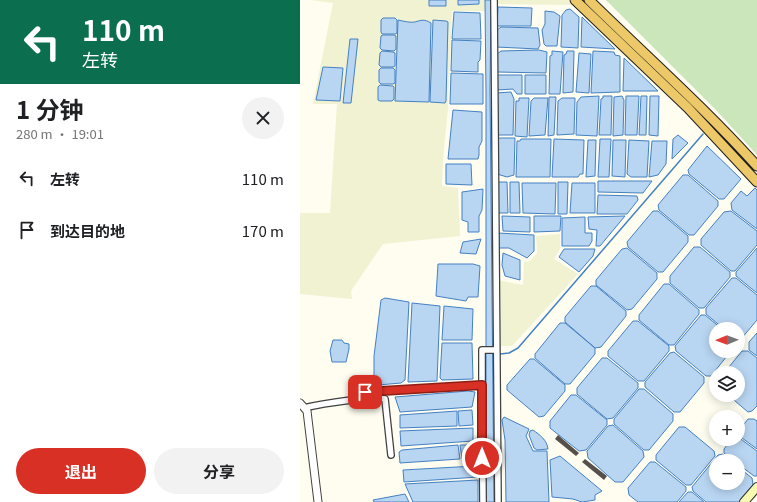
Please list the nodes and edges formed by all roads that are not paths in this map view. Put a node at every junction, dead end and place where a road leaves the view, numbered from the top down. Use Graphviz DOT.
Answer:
graph roads {
  1 [pos="494,0"];
  2 [pos="575,0"];
  3 [pos="588,0"];
  4 [pos="688,94"];
  5 [pos="681,102"];
  6 [pos="737,145"];
  7 [pos="729,152"];
  8 [pos="757,166"];
  9 [pos="757,182"];
  10 [pos="496,350"];
  11 [pos="482,385"];
  12 [pos="351,400"];
  13 [pos="302,405"];
  14 [pos="391,455"];
  15 [pos="757,487"];
  16 [pos="318,502"];
  17 [pos="483,502"];
  18 [pos="498,502"];
  19 [pos="744,502"];
  1 -- 10 [label="street"];
  2 -- 5 [label="highway"];
  3 -- 4 [label="highway"];
  4 -- 5 [label="highway"];
  4 -- 6 [label="highway"];
  5 -- 7 [label="highway"];
  6 -- 7 [label="highway"];
  6 -- 8 [label="highway"];
  7 -- 9 [label="highway"];
  10 -- 11 [label="street"];
  10 -- 18 [label="street"];
  11 -- 12 [label="street"];
  11 -- 17 [label="street"];
  12 -- 13 [label="street"];
  12 -- 14 [label="street"];
  13 -- 16 [label="street"];
  15 -- 19 [label="main road"];
}
